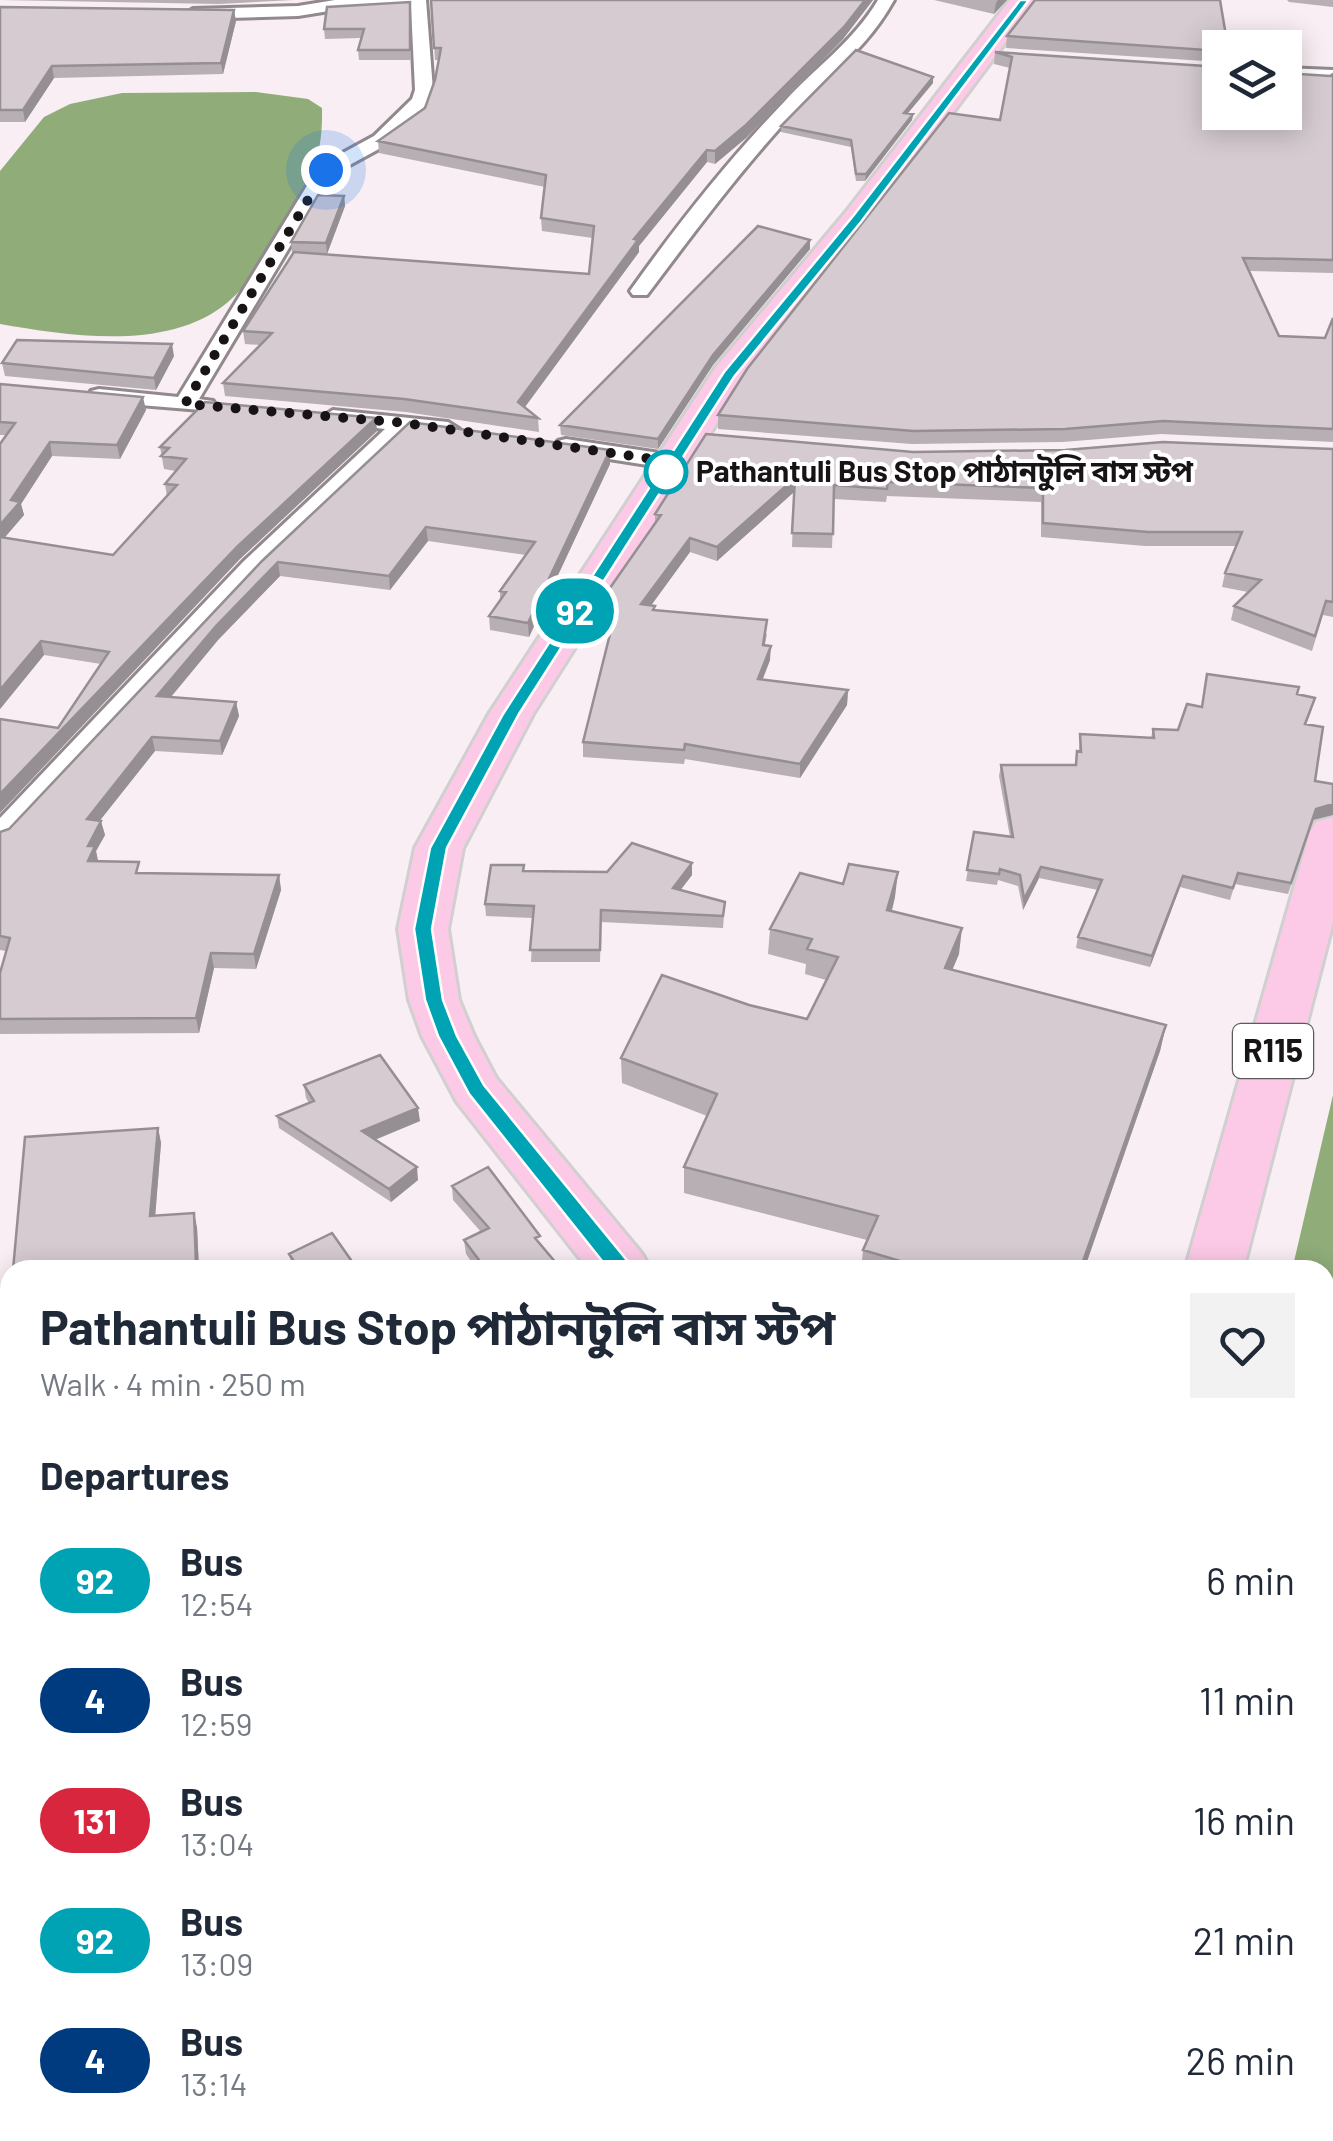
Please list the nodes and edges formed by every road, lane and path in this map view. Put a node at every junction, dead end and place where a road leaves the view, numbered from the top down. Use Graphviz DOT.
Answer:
graph roads {
  1 [pos="886,0"];
  2 [pos="1024,0"];
  3 [pos="342,2"];
  4 [pos="429,2"];
  5 [pos="171,15"];
  6 [pos="1302,74"];
  7 [pos="1333,75"];
  8 [pos="640,291"];
  9 [pos="70,393"];
  10 [pos="185,404"];
  11 [pos="222,407"];
  12 [pos="313,415"];
  13 [pos="405,423"];
  14 [pos="462,432"];
  15 [pos="539,442"];
  16 [pos="690,446"];
  17 [pos="1333,832"];
  18 [pos="0,836"];
  19 [pos="614,1260"];
  20 [pos="1217,1260"];
  1 -- 8 [label="street"];
  2 -- 16 [label="main road"];
  3 -- 4 [label="street"];
  3 -- 5 [label="street"];
  4 -- 10 [label="street"];
  6 -- 7 [label="street"];
  9 -- 10 [label="street"];
  10 -- 11 [label="street"];
  12 -- 13 [label="street"];
  13 -- 14 [label="street"];
  13 -- 18 [label="street"];
  15 -- 16 [label="street"];
  16 -- 19 [label="main road"];
  17 -- 20 [label="main road, R115"];
}
